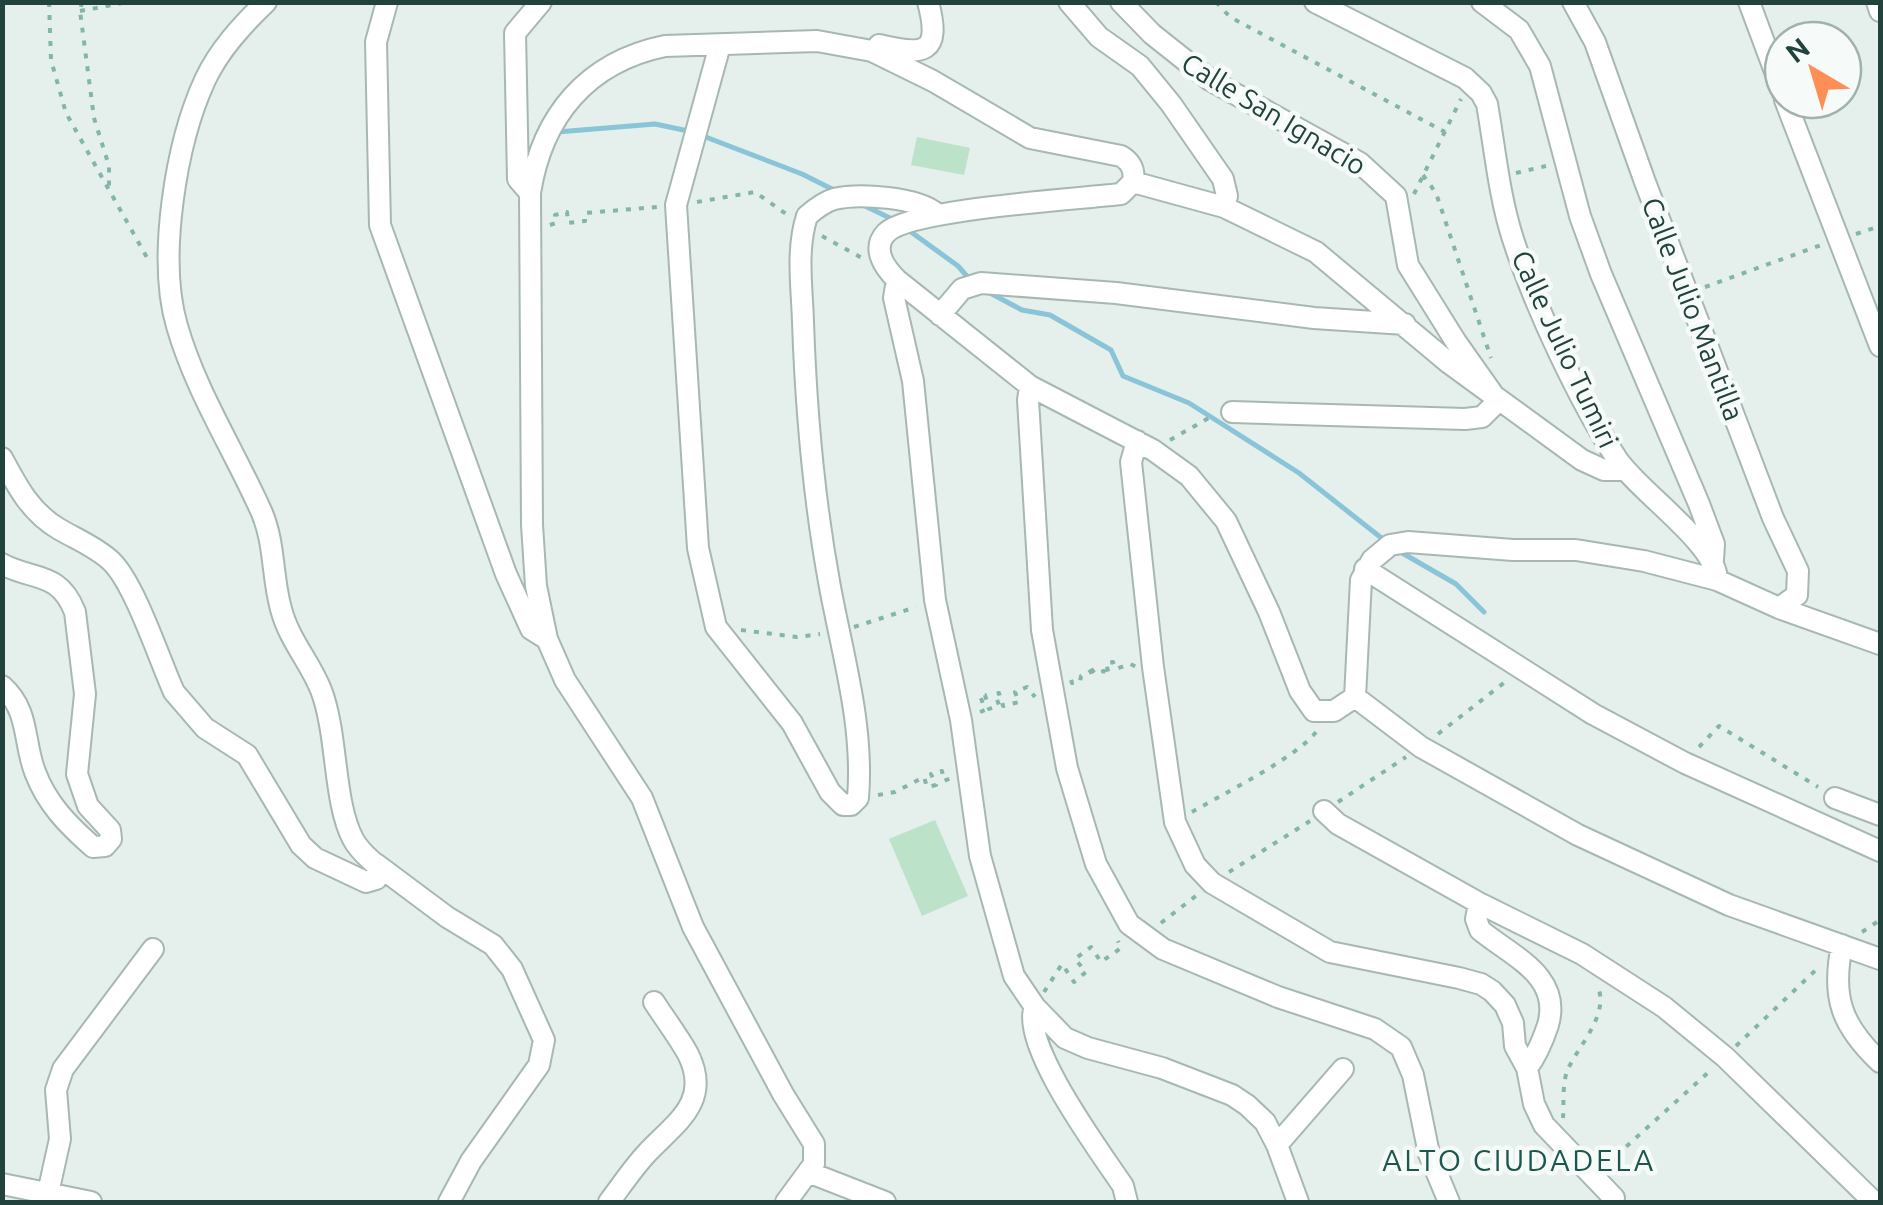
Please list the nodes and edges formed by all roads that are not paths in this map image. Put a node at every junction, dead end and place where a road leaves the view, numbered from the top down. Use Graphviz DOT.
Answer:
graph roads {
  1 [pos="266,2"];
  2 [pos="387,2"];
  3 [pos="541,2"];
  4 [pos="928,2"];
  5 [pos="1070,2"];
  6 [pos="1121,2"];
  7 [pos="1315,2"];
  8 [pos="1482,2"];
  9 [pos="1574,2"];
  10 [pos="1749,2"];
  11 [pos="1877,2"];
  12 [pos="1880,11"];
  13 [pos="1763,40"];
  14 [pos="720,45"];
  15 [pos="872,51"];
  16 [pos="1793,120"];
  17 [pos="1132,182"];
  18 [pos="530,192"];
  19 [pos="1224,207"];
  20 [pos="937,214"];
  21 [pos="896,280"];
  22 [pos="940,315"];
  23 [pos="1405,324"];
  24 [pos="1880,346"];
  25 [pos="1030,386"];
  26 [pos="1492,392"];
  27 [pos="1223,413"];
  28 [pos="1137,441"];
  29 [pos="2,458"];
  30 [pos="1625,470"];
  31 [pos="2,564"];
  32 [pos="1365,569"];
  33 [pos="1715,570"];
  34 [pos="1779,608"];
  35 [pos="547,639"];
  36 [pos="1880,644"];
  37 [pos="2,686"];
  38 [pos="1355,697"];
  39 [pos="1835,798"];
  40 [pos="1324,811"];
  41 [pos="1880,814"];
  42 [pos="1880,851"];
  43 [pos="376,864"];
  44 [pos="1480,903"];
  45 [pos="1842,945"];
  46 [pos="153,949"];
  47 [pos="1880,959"];
  48 [pos="654,1002"];
  49 [pos="1034,1007"];
  50 [pos="1880,1062"];
  51 [pos="1527,1068"];
  52 [pos="1343,1069"];
  53 [pos="1278,1145"];
  54 [pos="808,1172"];
  55 [pos="2,1184"];
  56 [pos="47,1198"];
  57 [pos="1614,1198"];
  58 [pos="91,1202"];
  59 [pos="449,1202"];
  60 [pos="610,1202"];
  61 [pos="786,1202"];
  62 [pos="885,1202"];
  63 [pos="1127,1202"];
  64 [pos="1298,1202"];
  65 [pos="1450,1202"];
  66 [pos="1874,1202"];
  1 -- 43 [label="street"];
  2 -- 35 [label="street"];
  3 -- 18 [label="street"];
  4 -- 15 [label="street"];
  5 -- 19 [label="street"];
  6 -- 26 [label="street, Calle San Ignacio"];
  7 -- 30 [label="street, Calle Julio Tumiri"];
  8 -- 33 [label="street"];
  9 -- 34 [label="street, Calle Julio Mantilla"];
  10 -- 13 [label="street"];
  11 -- 12 [label="street"];
  14 -- 15 [label="street"];
  14 -- 18 [label="street"];
  14 -- 20 [label="street"];
  15 -- 17 [label="street"];
  16 -- 24 [label="street"];
  17 -- 19 [label="street"];
  17 -- 20 [label="street"];
  18 -- 35 [label="street"];
  19 -- 23 [label="street"];
  20 -- 21 [label="street"];
  21 -- 22 [label="street"];
  21 -- 49 [label="street"];
  22 -- 23 [label="street"];
  22 -- 25 [label="street"];
  23 -- 26 [label="street"];
  25 -- 28 [label="street"];
  25 -- 65 [label="street"];
  26 -- 27 [label="street"];
  26 -- 30 [label="street"];
  28 -- 38 [label="street"];
  28 -- 51 [label="street"];
  29 -- 43 [label="street"];
  30 -- 33 [label="street, Calle Julio Tumiri"];
  31 -- 37 [label="street"];
  32 -- 33 [label="street"];
  32 -- 38 [label="street"];
  32 -- 42 [label="street"];
  33 -- 34 [label="street"];
  34 -- 36 [label="street"];
  35 -- 54 [label="street"];
  38 -- 45 [label="street"];
  39 -- 41 [label="street"];
  40 -- 44 [label="street"];
  43 -- 59 [label="street"];
  44 -- 51 [label="street"];
  44 -- 66 [label="street"];
  45 -- 47 [label="street"];
  45 -- 50 [label="street"];
  46 -- 56 [label="street"];
  48 -- 60 [label="street"];
  49 -- 53 [label="street"];
  49 -- 63 [label="street"];
  51 -- 57 [label="street"];
  52 -- 53 [label="street"];
  53 -- 64 [label="street"];
  54 -- 61 [label="street"];
  54 -- 62 [label="street"];
  55 -- 56 [label="street"];
  56 -- 58 [label="street"];
}
